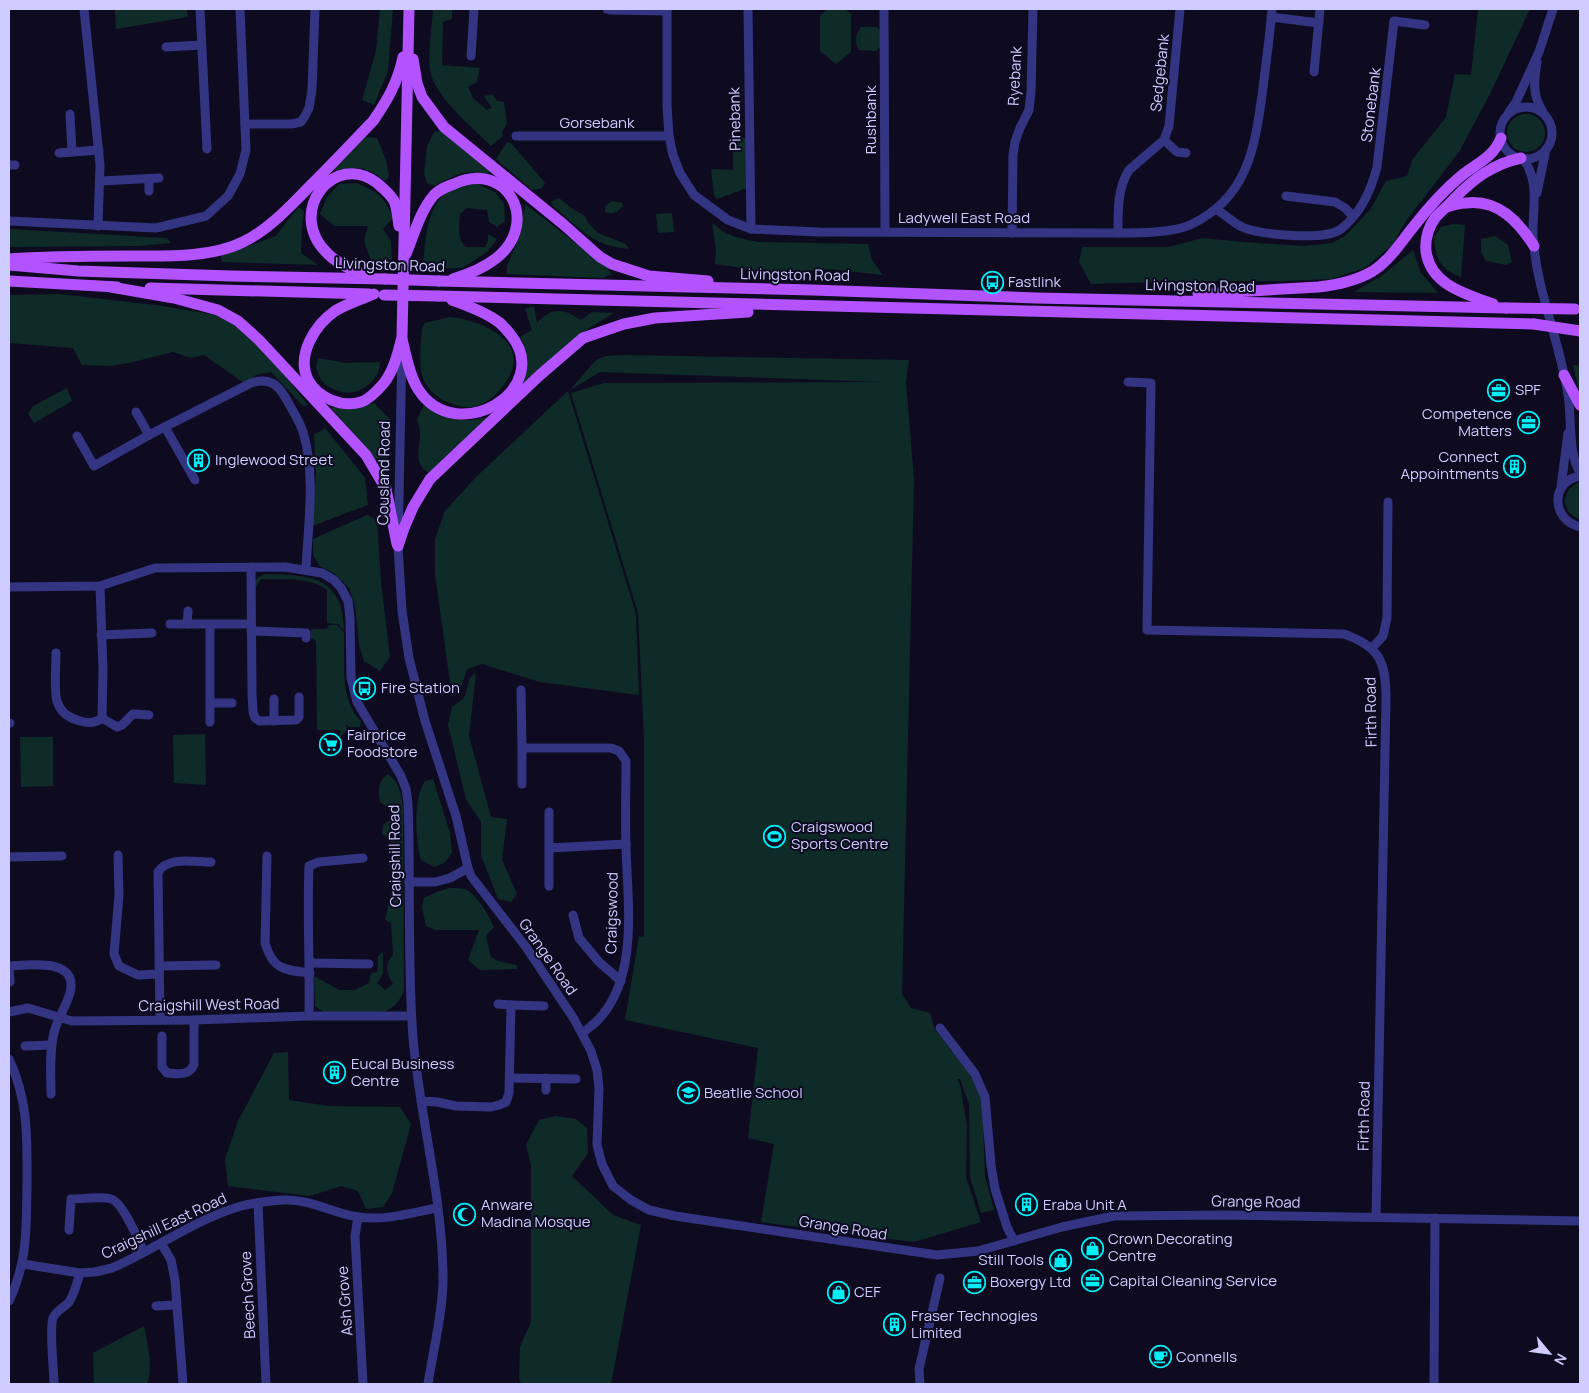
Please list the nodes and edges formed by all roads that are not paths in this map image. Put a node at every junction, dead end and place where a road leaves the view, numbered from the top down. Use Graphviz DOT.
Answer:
graph roads {
  1 [pos="84,9"];
  2 [pos="200,9"];
  3 [pos="240,9"];
  4 [pos="315,9"];
  5 [pos="474,9"];
  6 [pos="607,9"];
  7 [pos="748,9"];
  8 [pos="884,9"];
  9 [pos="1033,9"];
  10 [pos="1180,9"];
  11 [pos="1320,9"];
  12 [pos="1553,9"];
  13 [pos="667,10"];
  14 [pos="408,13"];
  15 [pos="1272,13"];
  16 [pos="1319,23"];
  17 [pos="1425,25"];
  18 [pos="201,45"];
  19 [pos="166,47"];
  20 [pos="1539,52"];
  21 [pos="471,56"];
  22 [pos="1314,72"];
  23 [pos="70,114"];
  24 [pos="1546,116"];
  25 [pos="1506,118"];
  26 [pos="245,124"];
  27 [pos="669,136"];
  28 [pos="1501,138"];
  29 [pos="522,139"];
  30 [pos="1164,140"];
  31 [pos="207,149"];
  32 [pos="1546,149"];
  33 [pos="99,150"];
  34 [pos="72,152"];
  35 [pos="59,153"];
  36 [pos="1186,153"];
  37 [pos="1521,158"];
  38 [pos="159,178"];
  39 [pos="149,179"];
  40 [pos="101,181"];
  41 [pos="149,191"];
  42 [pos="1286,196"];
  43 [pos="1534,206"];
  44 [pos="1447,207"];
  45 [pos="1216,209"];
  46 [pos="1353,216"];
  47 [pos="9,221"];
  48 [pos="98,226"];
  49 [pos="751,229"];
  50 [pos="885,231"];
  51 [pos="1012,233"];
  52 [pos="1118,233"];
  53 [pos="1534,246"];
  54 [pos="9,260"];
  55 [pos="403,260"];
  56 [pos="9,265"];
  57 [pos="380,279"];
  58 [pos="9,280"];
  59 [pos="443,281"];
  60 [pos="111,287"];
  61 [pos="784,290"];
  62 [pos="379,294"];
  63 [pos="441,296"];
  64 [pos="1111,299"];
  65 [pos="801,306"];
  66 [pos="1504,308"];
  67 [pos="1578,309"];
  68 [pos="1580,327"];
  69 [pos="402,337"];
  70 [pos="1564,375"];
  71 [pos="1128,382"];
  72 [pos="1580,406"];
  73 [pos="136,412"];
  74 [pos="1570,419"];
  75 [pos="165,427"];
  76 [pos="149,435"];
  77 [pos="77,436"];
  78 [pos="1580,474"];
  79 [pos="195,480"];
  80 [pos="1561,490"];
  81 [pos="1388,502"];
  82 [pos="1580,526"];
  83 [pos="398,546"];
  84 [pos="251,567"];
  85 [pos="306,569"];
  86 [pos="100,586"];
  87 [pos="9,587"];
  88 [pos="188,611"];
  89 [pos="170,624"];
  90 [pos="187,624"];
  91 [pos="210,625"];
  92 [pos="251,628"];
  93 [pos="152,633"];
  94 [pos="101,635"];
  95 [pos="306,638"];
  96 [pos="1372,648"];
  97 [pos="56,653"];
  98 [pos="521,690"];
  99 [pos="299,697"];
  100 [pos="274,699"];
  101 [pos="210,702"];
  102 [pos="232,703"];
  103 [pos="149,714"];
  104 [pos="102,718"];
  105 [pos="274,721"];
  106 [pos="210,722"];
  107 [pos="522,748"];
  108 [pos="522,784"];
  109 [pos="549,812"];
  110 [pos="626,844"];
  111 [pos="549,848"];
  112 [pos="118,854"];
  113 [pos="62,856"];
  114 [pos="267,856"];
  115 [pos="9,857"];
  116 [pos="363,858"];
  117 [pos="211,862"];
  118 [pos="468,868"];
  119 [pos="409,882"];
  120 [pos="549,886"];
  121 [pos="572,915"];
  122 [pos="310,963"];
  123 [pos="369,964"];
  124 [pos="216,965"];
  125 [pos="9,967"];
  126 [pos="159,970"];
  127 [pos="310,973"];
  128 [pos="10,982"];
  129 [pos="621,982"];
  130 [pos="498,1004"];
  131 [pos="511,1005"];
  132 [pos="544,1006"];
  133 [pos="9,1012"];
  134 [pos="309,1016"];
  135 [pos="411,1016"];
  136 [pos="59,1018"];
  137 [pos="160,1020"];
  138 [pos="194,1020"];
  139 [pos="940,1028"];
  140 [pos="583,1033"];
  141 [pos="162,1036"];
  142 [pos="51,1045"];
  143 [pos="25,1046"];
  144 [pos="9,1059"];
  145 [pos="510,1078"];
  146 [pos="546,1078"];
  147 [pos="576,1079"];
  148 [pos="546,1090"];
  149 [pos="51,1094"];
  150 [pos="421,1101"];
  151 [pos="258,1203"];
  152 [pos="437,1208"];
  153 [pos="358,1217"];
  154 [pos="1376,1217"];
  155 [pos="1435,1218"];
  156 [pos="1580,1221"];
  157 [pos="69,1230"];
  158 [pos="1014,1241"];
  159 [pos="162,1243"];
  160 [pos="144,1252"];
  161 [pos="22,1264"];
  162 [pos="80,1273"];
  163 [pos="940,1278"];
  164 [pos="9,1301"];
  165 [pos="176,1305"];
  166 [pos="156,1306"];
  167 [pos="54,1384"];
  168 [pos="183,1384"];
  169 [pos="266,1384"];
  170 [pos="363,1384"];
  171 [pos="428,1384"];
  172 [pos="920,1384"];
  173 [pos="1434,1384"];
  1 -- 33 [label="street"];
  2 -- 18 [label="street"];
  3 -- 26 [label="street"];
  4 -- 26 [label="street"];
  5 -- 21 [label="street"];
  6 -- 13 [label="street"];
  7 -- 49 [label="street, Pinebank"];
  8 -- 50 [label="street, Rushbank"];
  9 -- 51 [label="street, Ryebank"];
  10 -- 30 [label="street, Sedgebank"];
  11 -- 16 [label="street"];
  12 -- 20 [label="street"];
  13 -- 27 [label="street, Ladywell East Road"];
  14 -- 54 [label="main road"];
  14 -- 55 [label="main road, Cousland Road"];
  14 -- 61 [label="main road"];
  15 -- 16 [label="street"];
  15 -- 45 [label="street, Ladywell East Road"];
  16 -- 22 [label="street"];
  17 -- 46 [label="street, Stonebank"];
  18 -- 19 [label="street"];
  18 -- 31 [label="street"];
  20 -- 24 [label="street"];
  20 -- 25 [label="street"];
  23 -- 34 [label="street"];
  24 -- 25 [label="street"];
  24 -- 32 [label="street"];
  25 -- 28 [label="street"];
  26 -- 48 [label="street"];
  27 -- 29 [label="street, Gorsebank"];
  27 -- 49 [label="street, Ladywell East Road"];
  28 -- 37 [label="street"];
  28 -- 64 [label="main road"];
  30 -- 36 [label="street"];
  30 -- 52 [label="street"];
  32 -- 37 [label="street"];
  32 -- 43 [label="street"];
  33 -- 34 [label="street"];
  33 -- 40 [label="street"];
  34 -- 35 [label="street"];
  37 -- 43 [label="street"];
  37 -- 44 [label="main road"];
  38 -- 39 [label="street"];
  39 -- 40 [label="street"];
  39 -- 41 [label="street"];
  40 -- 48 [label="street"];
  42 -- 46 [label="street"];
  43 -- 53 [label="street"];
  44 -- 53 [label="main road"];
  44 -- 66 [label="main road"];
  45 -- 46 [label="street, Stonebank"];
  45 -- 52 [label="street, Ladywell East Road"];
  47 -- 48 [label="street"];
  49 -- 50 [label="street, Ladywell East Road"];
  50 -- 51 [label="street, Ladywell East Road"];
  51 -- 52 [label="street, Ladywell East Road"];
  53 -- 70 [label="street"];
  55 -- 57 [label="main road"];
  55 -- 59 [label="main road"];
  55 -- 69 [label="main road, Cousland Road"];
  56 -- 57 [label="main road, Livingston Road"];
  57 -- 59 [label="main road, Livingston Road, bridge"];
  58 -- 60 [label="main road, Livingston Road"];
  59 -- 61 [label="main road, Livingston Road"];
  60 -- 62 [label="main road, Livingston Road"];
  60 -- 83 [label="main road"];
  61 -- 64 [label="main road, Livingston Road"];
  62 -- 63 [label="main road, Livingston Road, bridge"];
  62 -- 69 [label="main road"];
  63 -- 65 [label="main road, Livingston Road"];
  63 -- 69 [label="main road"];
  64 -- 66 [label="main road, Livingston Road"];
  65 -- 68 [label="main road, Livingston Road, bridge"];
  65 -- 83 [label="main road"];
  66 -- 67 [label="main road, Livingston Road, bridge"];
  69 -- 83 [label="street, Cousland Road"];
  70 -- 72 [label="main road"];
  70 -- 74 [label="street"];
  71 -- 96 [label="street"];
  73 -- 76 [label="street"];
  74 -- 78 [label="street"];
  74 -- 80 [label="street"];
  75 -- 76 [label="street"];
  75 -- 79 [label="street"];
  75 -- 85 [label="street"];
  76 -- 77 [label="street"];
  78 -- 80 [label="street"];
  80 -- 82 [label="street"];
  81 -- 96 [label="street"];
  83 -- 118 [label="street, Cousland Road"];
  84 -- 85 [label="street, Craigshill Road"];
  84 -- 86 [label="street, Craigshill Road"];
  84 -- 92 [label="street"];
  85 -- 119 [label="street, Craigshill Road"];
  86 -- 87 [label="street, Craigshill Road"];
  86 -- 94 [label="street"];
  88 -- 90 [label="street"];
  89 -- 90 [label="street"];
  90 -- 91 [label="street"];
  91 -- 92 [label="street"];
  91 -- 101 [label="street"];
  92 -- 95 [label="street"];
  92 -- 105 [label="street"];
  93 -- 94 [label="street"];
  94 -- 104 [label="street"];
  96 -- 154 [label="street, Firth Road"];
  97 -- 104 [label="street"];
  98 -- 107 [label="street"];
  99 -- 105 [label="street"];
  100 -- 105 [label="street"];
  101 -- 102 [label="street"];
  101 -- 106 [label="street"];
  103 -- 104 [label="street"];
  107 -- 108 [label="street"];
  107 -- 110 [label="street, Craigswood"];
  109 -- 111 [label="street"];
  110 -- 111 [label="street"];
  110 -- 129 [label="street, Craigswood"];
  111 -- 120 [label="street"];
  112 -- 126 [label="street"];
  113 -- 115 [label="street"];
  114 -- 127 [label="street"];
  116 -- 122 [label="street"];
  117 -- 126 [label="street"];
  118 -- 119 [label="street"];
  118 -- 140 [label="street, Grange Road"];
  119 -- 135 [label="street, Craigshill Road"];
  121 -- 129 [label="street, Craigswood"];
  122 -- 123 [label="street"];
  122 -- 127 [label="street"];
  124 -- 126 [label="street"];
  125 -- 128 [label="street"];
  125 -- 136 [label="street"];
  126 -- 137 [label="street"];
  127 -- 134 [label="street"];
  129 -- 140 [label="street, Craigswood"];
  130 -- 131 [label="street"];
  131 -- 132 [label="street"];
  131 -- 145 [label="street"];
  133 -- 136 [label="street, Craigshill West Road"];
  134 -- 135 [label="street, Craigshill West Road"];
  134 -- 138 [label="street, Craigshill West Road"];
  135 -- 150 [label="street, Craigshill Road"];
  136 -- 137 [label="street, Craigshill West Road"];
  136 -- 142 [label="street"];
  137 -- 138 [label="street, Craigshill West Road"];
  138 -- 141 [label="street"];
  139 -- 158 [label="street"];
  140 -- 158 [label="street, Grange Road"];
  142 -- 143 [label="street"];
  142 -- 149 [label="street"];
  144 -- 161 [label="street"];
  145 -- 146 [label="street"];
  145 -- 150 [label="street"];
  146 -- 147 [label="street"];
  146 -- 148 [label="street"];
  150 -- 152 [label="street, Craigshill Road"];
  151 -- 153 [label="street, Craigshill East Road"];
  151 -- 159 [label="street, Craigshill East Road"];
  151 -- 169 [label="street, Beech Grove"];
  152 -- 153 [label="street, Craigshill East Road"];
  152 -- 171 [label="street"];
  153 -- 170 [label="street, Ash Grove"];
  154 -- 155 [label="street, Grange Road"];
  154 -- 158 [label="street, Grange Road"];
  155 -- 156 [label="street, Grange Road"];
  155 -- 173 [label="street"];
  157 -- 160 [label="street"];
  159 -- 160 [label="street, Craigshill East Road"];
  159 -- 165 [label="street"];
  160 -- 162 [label="street, Craigshill East Road"];
  161 -- 162 [label="street, Craigshill East Road"];
  161 -- 164 [label="street"];
  162 -- 167 [label="street"];
  163 -- 172 [label="street"];
  165 -- 166 [label="street"];
  165 -- 168 [label="street"];
}
